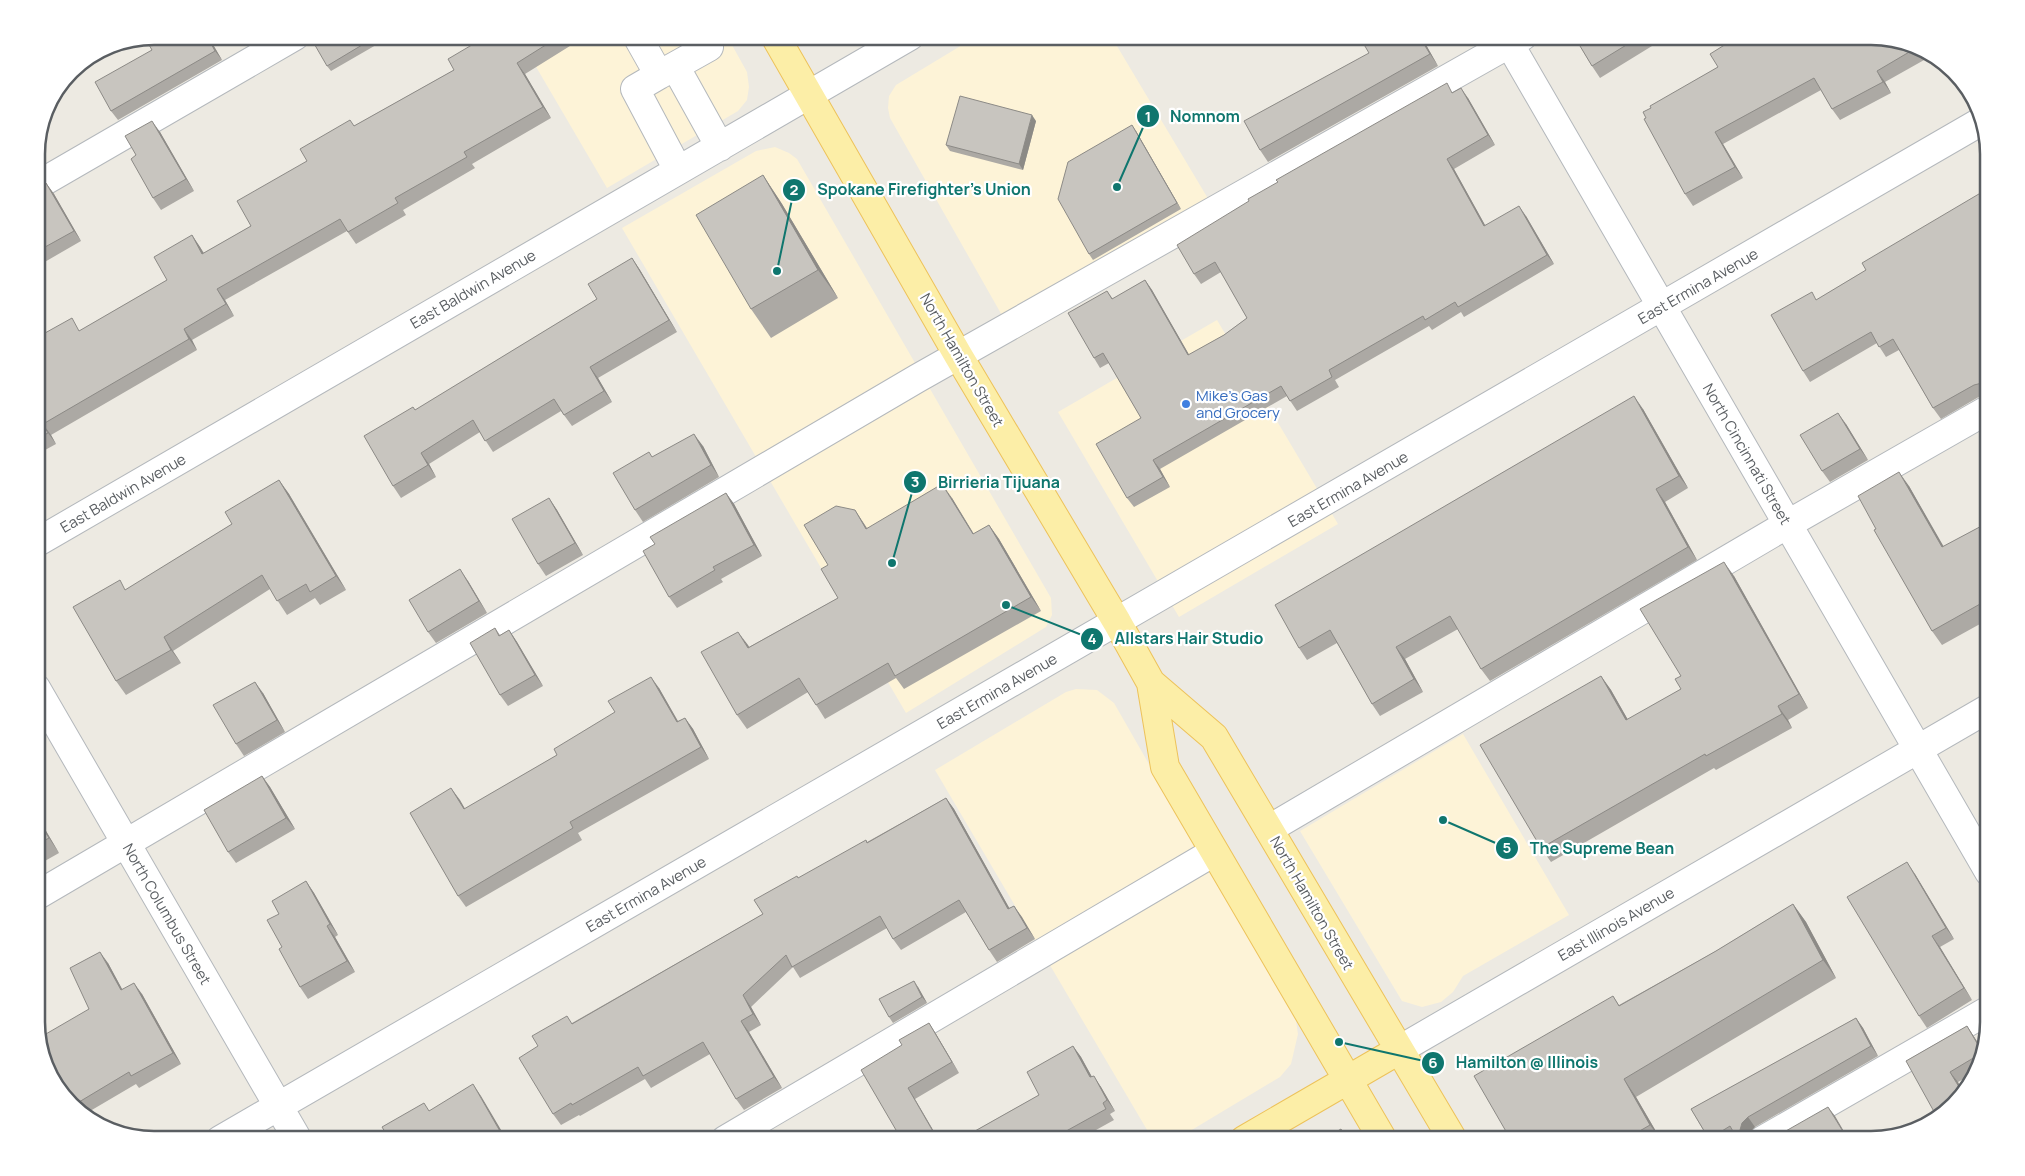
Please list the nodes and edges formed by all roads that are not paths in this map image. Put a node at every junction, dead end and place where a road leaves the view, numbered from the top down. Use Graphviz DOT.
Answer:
graph roads {
  1 [pos="279,45"];
  2 [pos="645,45"];
  3 [pos="705,45"];
  4 [pos="779,45"];
  5 [pos="895,45"];
  6 [pos="1501,45"];
  7 [pos="1515,45"];
  8 [pos="667,70"];
  9 [pos="809,95"];
  10 [pos="1976,125"];
  11 [pos="720,147"];
  12 [pos="678,170"];
  13 [pos="45,181"];
  14 [pos="1662,308"];
  15 [pos="958,355"];
  16 [pos="1980,414"];
  17 [pos="1788,524"];
  18 [pos="45,539"];
  19 [pos="1117,622"];
  20 [pos="1151,683"];
  21 [pos="45,704"];
  22 [pos="1980,713"];
  23 [pos="1918,749"];
  24 [pos="1268,829"];
  25 [pos="127,845"];
  26 [pos="1214,852"];
  27 [pos="1980,856"];
  28 [pos="45,891"];
  29 [pos="1980,1015"];
  30 [pos="1399,1050"];
  31 [pos="1347,1080"];
  32 [pos="278,1106"];
  33 [pos="235,1131"];
  34 [pos="293,1131"];
  35 [pos="740,1131"];
  36 [pos="1259,1131"];
  37 [pos="1378,1131"];
  38 [pos="1447,1131"];
  39 [pos="1780,1131"];
  1 -- 13 [label="street"];
  2 -- 8 [label="street"];
  3 -- 8 [label="street"];
  4 -- 9 [label="main road, North Hamilton Street"];
  5 -- 9 [label="street, East Baldwin Avenue"];
  6 -- 15 [label="street"];
  7 -- 14 [label="street, North Cincinnati Street"];
  8 -- 11 [label="street"];
  8 -- 12 [label="street"];
  9 -- 11 [label="street, East Baldwin Avenue"];
  9 -- 15 [label="main road, North Hamilton Street"];
  10 -- 14 [label="street, East Ermina Avenue"];
  11 -- 12 [label="street, East Baldwin Avenue"];
  12 -- 18 [label="street, East Baldwin Avenue"];
  14 -- 17 [label="street, North Cincinnati Street"];
  14 -- 19 [label="street, East Ermina Avenue"];
  15 -- 19 [label="main road, North Hamilton Street"];
  15 -- 25 [label="street"];
  16 -- 17 [label="street"];
  17 -- 23 [label="street, North Cincinnati Street"];
  17 -- 24 [label="street"];
  19 -- 20 [label="main road, North Hamilton Street"];
  19 -- 32 [label="street, East Ermina Avenue"];
  20 -- 24 [label="main road, North Hamilton Street"];
  20 -- 26 [label="main road, North Hamilton Street"];
  21 -- 25 [label="street, North Columbus Street"];
  22 -- 23 [label="street, East Illinois Avenue"];
  23 -- 27 [label="street, North Cincinnati Street"];
  23 -- 30 [label="street, East Illinois Avenue"];
  24 -- 30 [label="main road, North Hamilton Street"];
  25 -- 28 [label="street"];
  25 -- 32 [label="street, North Columbus Street"];
  26 -- 31 [label="main road, North Hamilton Street"];
  26 -- 35 [label="street"];
  29 -- 39 [label="street"];
  30 -- 31 [label="main road, East Illinois Avenue"];
  30 -- 38 [label="main road, North Hamilton Street"];
  31 -- 36 [label="main road, East Illinois Avenue"];
  31 -- 37 [label="main road, North Hamilton Street"];
  32 -- 33 [label="street, East Ermina Avenue"];
  32 -- 34 [label="street, North Columbus Street"];
}
